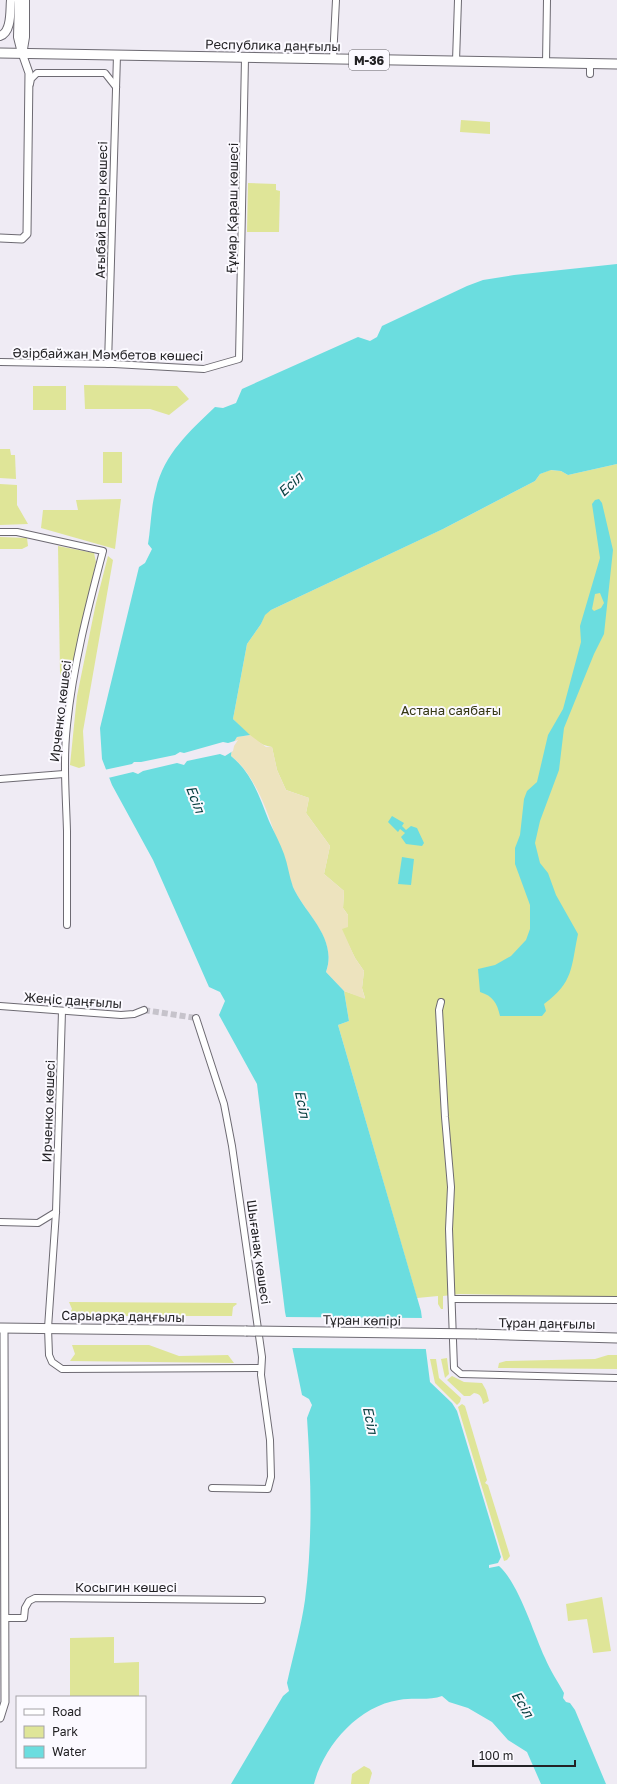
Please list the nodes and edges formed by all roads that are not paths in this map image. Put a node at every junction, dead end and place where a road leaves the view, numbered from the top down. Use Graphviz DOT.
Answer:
graph roads {
  1 [pos="11,0"];
  2 [pos="19,0"];
  3 [pos="25,0"];
  4 [pos="336,0"];
  5 [pos="458,0"];
  6 [pos="547,0"];
  7 [pos="0,36"];
  8 [pos="0,53"];
  9 [pos="22,53"];
  10 [pos="119,55"];
  11 [pos="245,58"];
  12 [pos="333,59"];
  13 [pos="456,61"];
  14 [pos="546,62"];
  15 [pos="590,63"];
  16 [pos="617,64"];
  17 [pos="590,74"];
  18 [pos="116,87"];
  19 [pos="29,90"];
  20 [pos="0,238"];
  21 [pos="239,359"];
  22 [pos="0,362"];
  23 [pos="108,364"];
  24 [pos="0,532"];
  25 [pos="64,774"];
  26 [pos="0,779"];
  27 [pos="67,925"];
  28 [pos="441,1002"];
  29 [pos="0,1006"];
  30 [pos="144,1010"];
  31 [pos="62,1011"];
  32 [pos="196,1018"];
  33 [pos="56,1212"];
  34 [pos="0,1222"];
  35 [pos="453,1299"];
  36 [pos="617,1300"];
  37 [pos="2,1328"];
  38 [pos="48,1328"];
  39 [pos="246,1331"];
  40 [pos="477,1334"];
  41 [pos="617,1338"];
  42 [pos="260,1368"];
  43 [pos="617,1378"];
  44 [pos="212,1488"];
  45 [pos="262,1600"];
  46 [pos="5,1618"];
  47 [pos="0,1718"];
  1 -- 7 [label="main road"];
  2 -- 9 [label="main road"];
  3 -- 9 [label="main road"];
  4 -- 12 [label="street"];
  5 -- 13 [label="street"];
  6 -- 14 [label="street"];
  8 -- 9 [label="main road, Республика даңғылы"];
  9 -- 10 [label="main road, Республика даңғылы"];
  9 -- 19 [label="street"];
  10 -- 11 [label="main road, Республика даңғылы / M-36"];
  10 -- 18 [label="street, Ағыбай Батыр көшесі"];
  11 -- 12 [label="main road, Республика даңғылы / M-36"];
  11 -- 21 [label="street, Ғұмар Қараш көшесі"];
  12 -- 13 [label="main road, Республика даңғылы / M-36"];
  13 -- 14 [label="main road, Республика даңғылы / M-36"];
  14 -- 15 [label="main road, Республика даңғылы / M-36"];
  15 -- 16 [label="main road, Республика даңғылы / M-36"];
  15 -- 17 [label="street"];
  18 -- 19 [label="street"];
  18 -- 23 [label="street, Ағыбай Батыр көшесі"];
  19 -- 20 [label="street"];
  21 -- 23 [label="street, Әзірбайжан Мәмбетов көшесі"];
  22 -- 23 [label="street, Әзірбайжан Мәмбетов көшесі"];
  24 -- 25 [label="street, Ирченко көшесі"];
  25 -- 26 [label="street"];
  25 -- 27 [label="street, Ирченко көшесі"];
  28 -- 35 [label="street"];
  29 -- 31 [label="street, Жеңіс даңғылы"];
  30 -- 31 [label="street, Жеңіс даңғылы"];
  31 -- 33 [label="street, Ирченко көшесі"];
  32 -- 42 [label="street, Шығанақ көшесі"];
  33 -- 34 [label="street"];
  33 -- 38 [label="street, Ирченко көшесі"];
  35 -- 36 [label="street"];
  35 -- 43 [label="street"];
  37 -- 38 [label="main road, Сарыарқа даңғылы"];
  37 -- 46 [label="street"];
  38 -- 39 [label="main road, Сарыарқа даңғылы"];
  38 -- 42 [label="street, Ирченко көшесі"];
  39 -- 40 [label="main road, Тұран көпірі, bridge"];
  40 -- 41 [label="main road, Тұран даңғылы"];
  42 -- 44 [label="street, Шығанақ көшесі"];
  45 -- 46 [label="street, Косыгин көшесі"];
  46 -- 47 [label="street"];
}
